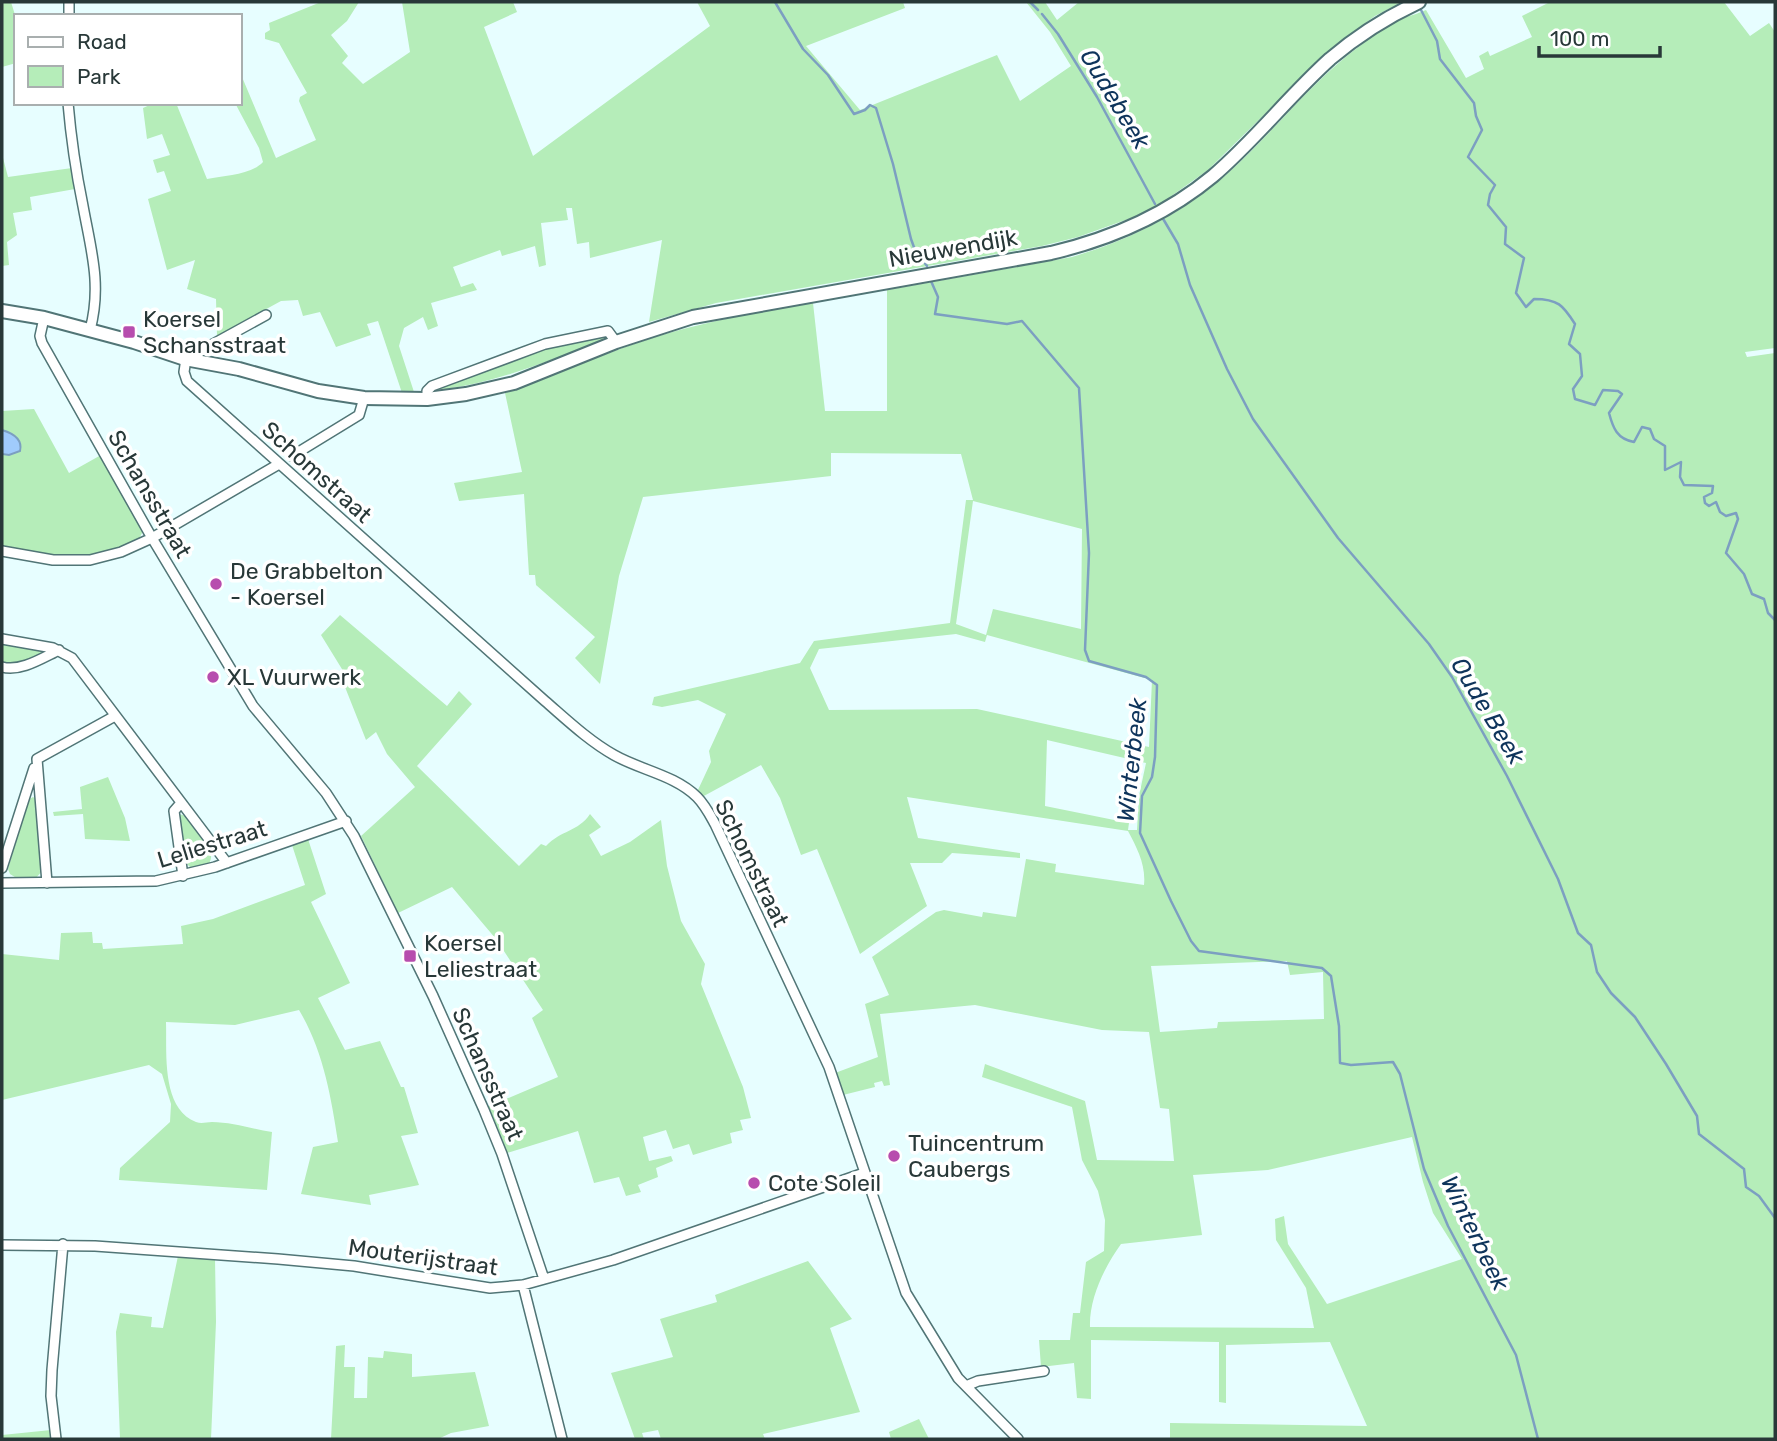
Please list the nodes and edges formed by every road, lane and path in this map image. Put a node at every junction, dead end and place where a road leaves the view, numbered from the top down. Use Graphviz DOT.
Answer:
graph roads {
  1 [pos="1419,2"];
  2 [pos="68,105"];
  3 [pos="2,311"];
  4 [pos="266,315"];
  5 [pos="44,318"];
  6 [pos="90,330"];
  7 [pos="616,342"];
  8 [pos="189,355"];
  9 [pos="364,398"];
  10 [pos="426,400"];
  11 [pos="292,456"];
  12 [pos="279,464"];
  13 [pos="152,538"];
  14 [pos="2,551"];
  15 [pos="2,639"];
  16 [pos="59,650"];
  17 [pos="2,667"];
  18 [pos="115,716"];
  19 [pos="37,759"];
  20 [pos="181,803"];
  21 [pos="346,821"];
  22 [pos="227,863"];
  23 [pos="2,867"];
  24 [pos="183,876"];
  25 [pos="2,883"];
  26 [pos="47,883"];
  27 [pos="864,1173"];
  28 [pos="63,1244"];
  29 [pos="2,1245"];
  30 [pos="544,1279"];
  31 [pos="523,1285"];
  32 [pos="1044,1371"];
  33 [pos="966,1386"];
  34 [pos="56,1439"];
  35 [pos="562,1439"];
  36 [pos="1018,1439"];
  1 -- 7 [label="street, Nieuwendijk"];
  2 -- 6 [label="street"];
  3 -- 5 [label="street, Nieuwendijk"];
  4 -- 8 [label="street"];
  5 -- 6 [label="street, Nieuwendijk"];
  5 -- 13 [label="street, Schansstraat"];
  6 -- 8 [label="street, Nieuwendijk"];
  7 -- 10 [label="street, Nieuwendijk"];
  7 -- 10 [label="street"];
  8 -- 9 [label="street, Nieuwendijk"];
  8 -- 12 [label="street, Schomstraat"];
  9 -- 10 [label="street, Nieuwendijk"];
  9 -- 11 [label="street"];
  12 -- 13 [label="street"];
  12 -- 27 [label="street, Schomstraat"];
  13 -- 14 [label="street"];
  13 -- 21 [label="street, Schansstraat"];
  15 -- 16 [label="street"];
  16 -- 17 [label="street"];
  16 -- 18 [label="street"];
  18 -- 19 [label="street"];
  18 -- 20 [label="street"];
  19 -- 23 [label="street"];
  19 -- 26 [label="street"];
  20 -- 22 [label="street"];
  20 -- 24 [label="street"];
  21 -- 22 [label="street, Leliestraat"];
  21 -- 30 [label="street, Schansstraat"];
  22 -- 24 [label="street, Leliestraat"];
  24 -- 26 [label="street, Leliestraat"];
  25 -- 26 [label="street, Leliestraat"];
  27 -- 30 [label="street, Mouterijstraat"];
  27 -- 33 [label="street, Schomstraat"];
  28 -- 29 [label="street, Mouterijstraat"];
  28 -- 31 [label="street, Mouterijstraat"];
  28 -- 34 [label="street"];
  30 -- 31 [label="street, Mouterijstraat"];
  31 -- 35 [label="street"];
  32 -- 33 [label="street"];
  33 -- 36 [label="street, Schomstraat"];
}
